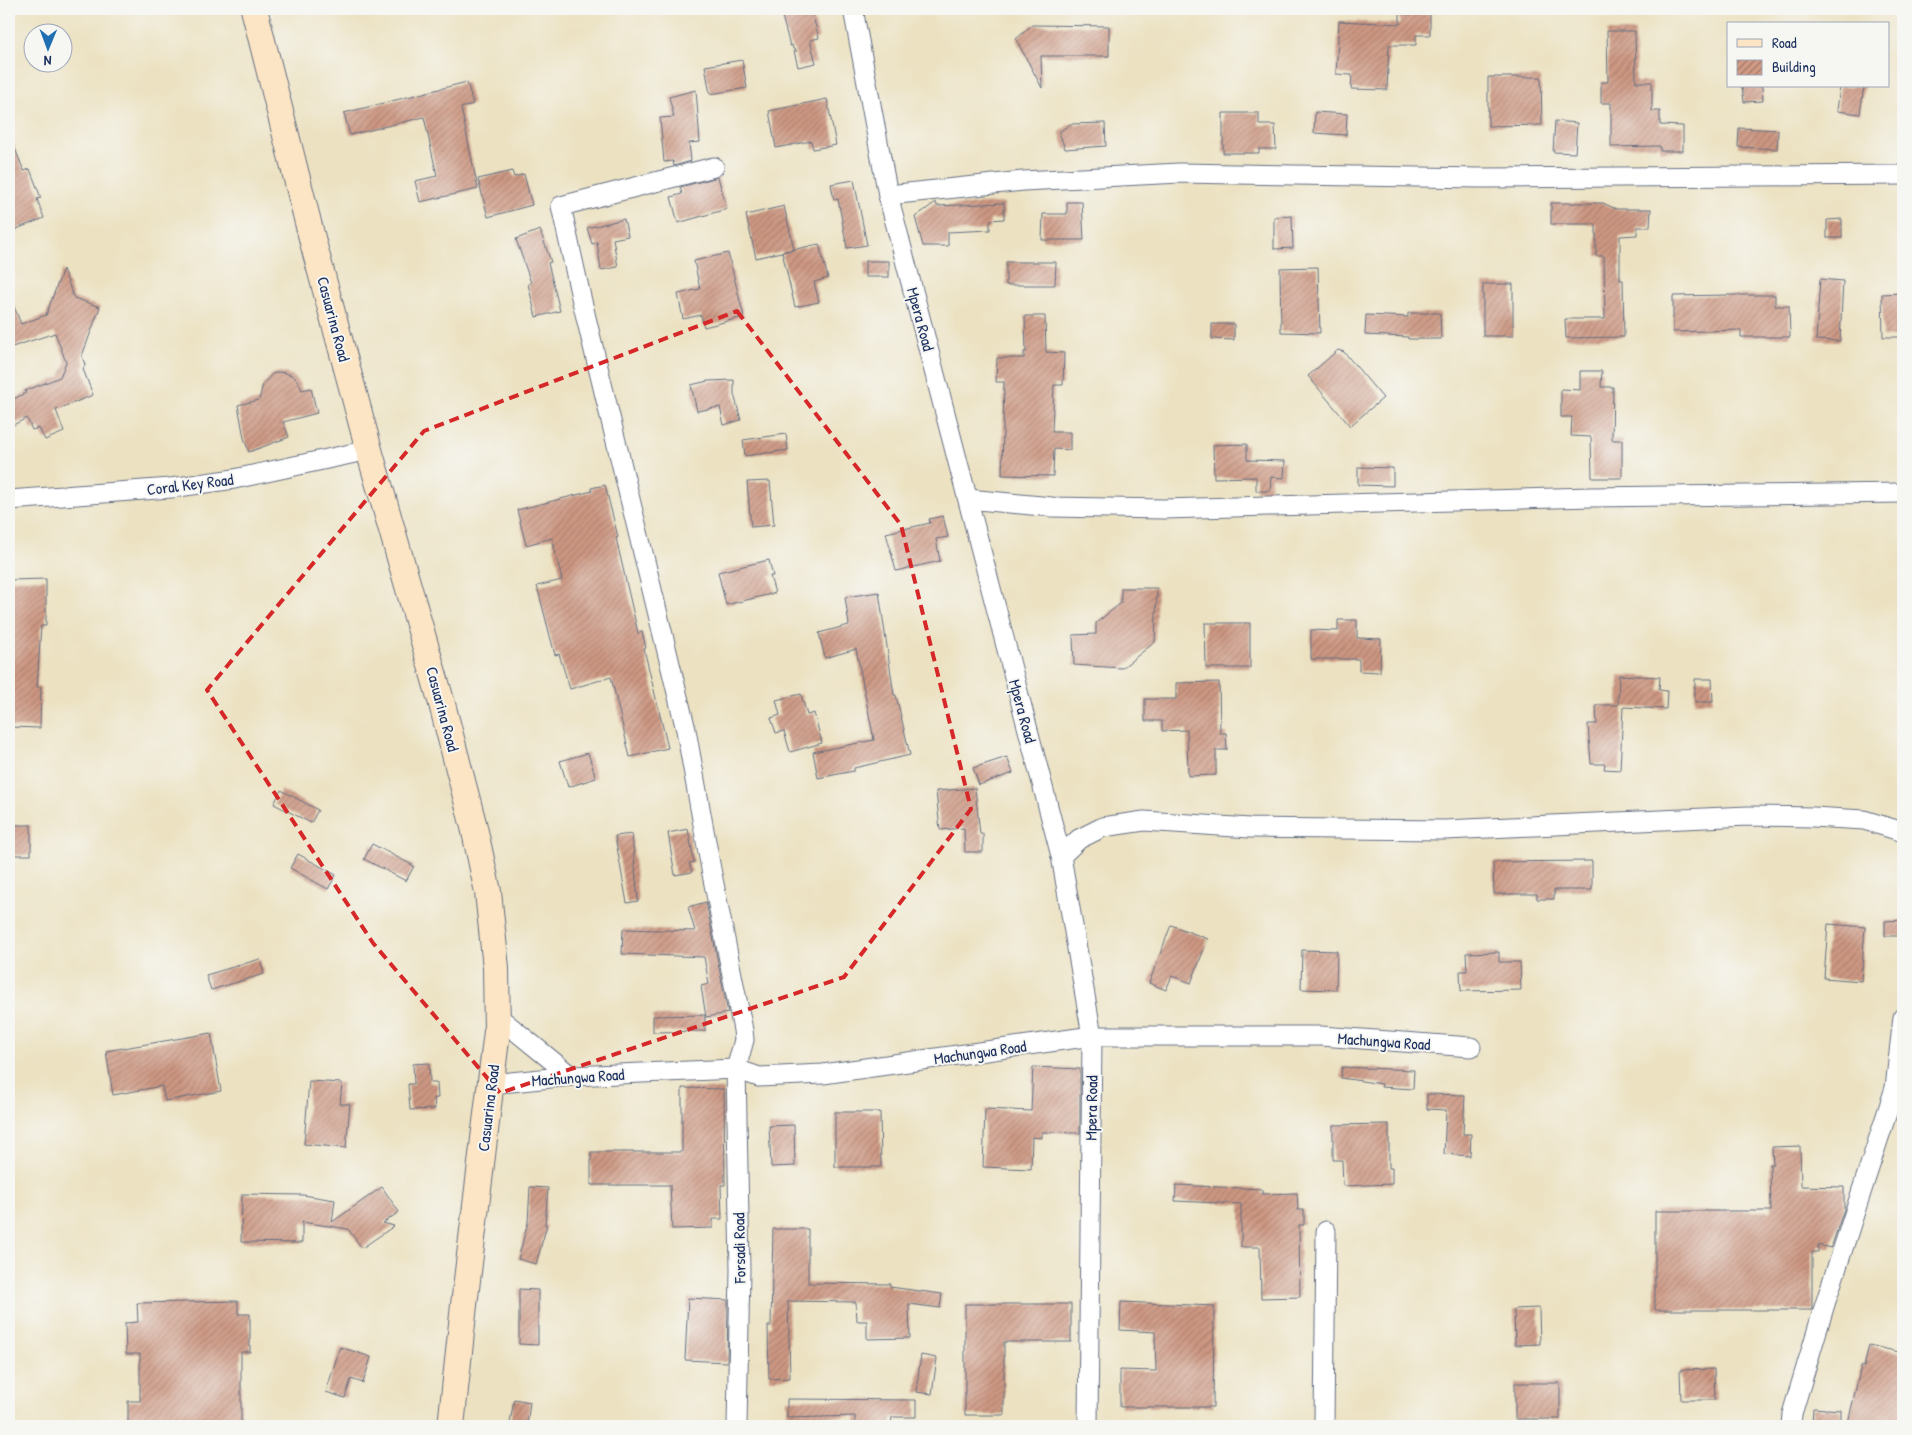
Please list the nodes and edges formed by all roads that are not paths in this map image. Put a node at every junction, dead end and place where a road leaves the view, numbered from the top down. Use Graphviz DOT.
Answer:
graph roads {
  1 [pos="254,9"];
  2 [pos="853,9"];
  3 [pos="714,167"];
  4 [pos="1903,175"];
  5 [pos="888,195"];
  6 [pos="369,450"];
  7 [pos="1903,493"];
  8 [pos="968,499"];
  9 [pos="9,500"];
  10 [pos="1903,832"];
  11 [pos="1061,856"];
  12 [pos="496,1015"];
  13 [pos="1903,1017"];
  14 [pos="1092,1036"];
  15 [pos="1471,1047"];
  16 [pos="736,1069"];
  17 [pos="571,1076"];
  18 [pos="491,1084"];
  19 [pos="1326,1231"];
  20 [pos="451,1426"];
  21 [pos="737,1426"];
  22 [pos="1088,1426"];
  23 [pos="1324,1426"];
  24 [pos="1792,1426"];
  1 -- 6 [label="street, Casuarina Road"];
  2 -- 5 [label="street, Mpera Road"];
  3 -- 16 [label="street, Forsadi Road"];
  4 -- 5 [label="street"];
  5 -- 8 [label="street, Mpera Road"];
  6 -- 9 [label="street, Coral Key Road"];
  6 -- 12 [label="street, Casuarina Road"];
  7 -- 8 [label="street"];
  8 -- 11 [label="street, Mpera Road"];
  10 -- 11 [label="street"];
  11 -- 14 [label="street, Mpera Road"];
  12 -- 17 [label="street"];
  12 -- 18 [label="street, Casuarina Road"];
  13 -- 24 [label="street"];
  14 -- 15 [label="street, Machungwa Road"];
  14 -- 16 [label="street, Machungwa Road"];
  14 -- 22 [label="street, Mpera Road"];
  16 -- 17 [label="street, Machungwa Road"];
  16 -- 21 [label="street, Forsadi Road"];
  17 -- 18 [label="street, Machungwa Road"];
  18 -- 20 [label="street, Casuarina Road"];
  19 -- 23 [label="street"];
}
